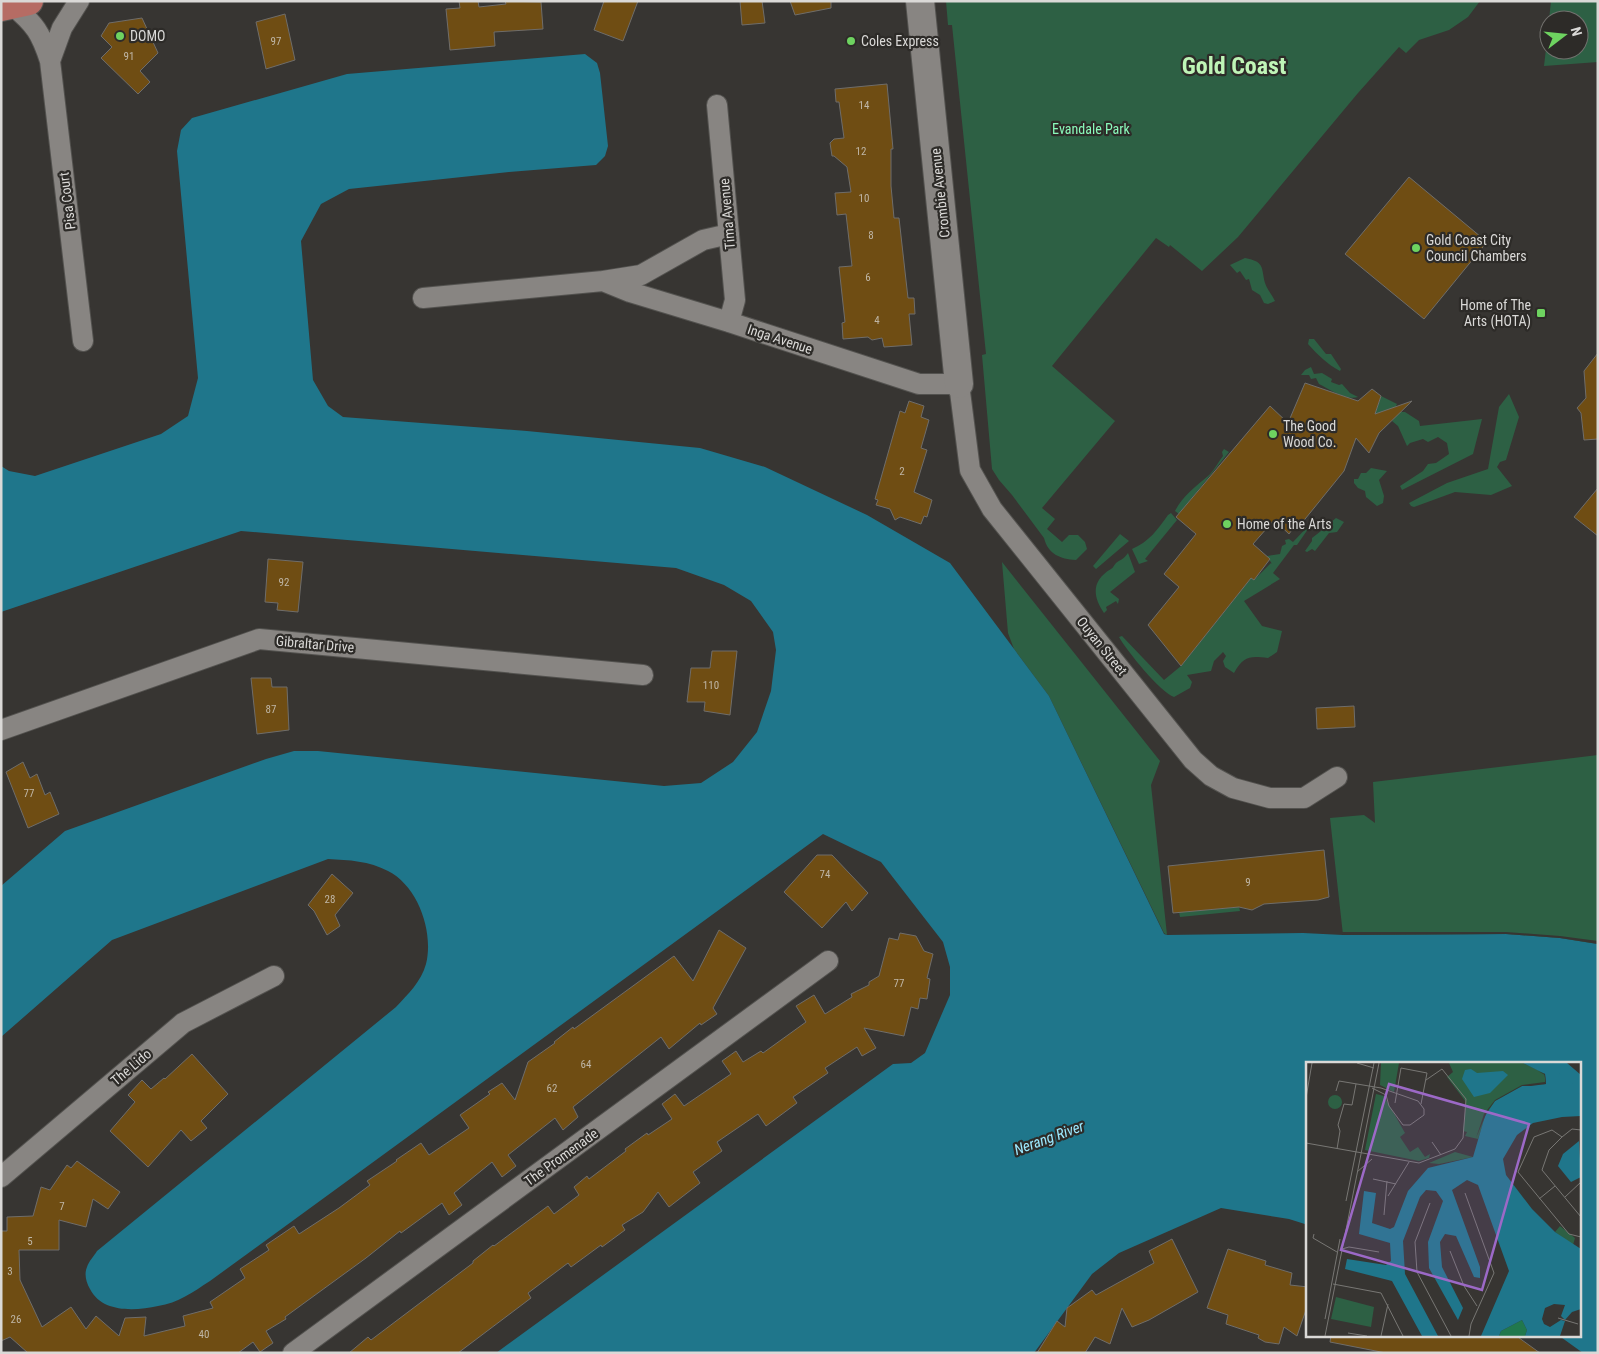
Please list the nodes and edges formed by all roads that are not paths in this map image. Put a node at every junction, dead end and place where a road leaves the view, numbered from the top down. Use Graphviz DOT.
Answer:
graph roads {
  1 [pos="78,1"];
  2 [pos="920,1"];
  3 [pos="14,4"];
  4 [pos="50,61"];
  5 [pos="717,105"];
  6 [pos="729,234"];
  7 [pos="603,281"];
  8 [pos="423,298"];
  9 [pos="729,322"];
  10 [pos="83,341"];
  11 [pos="959,384"];
  12 [pos="643,675"];
  13 [pos="1,730"];
  14 [pos="1337,778"];
  15 [pos="828,962"];
  16 [pos="274,976"];
  17 [pos="1,1177"];
  18 [pos="293,1353"];
  1 -- 4 [label="street, Pisa Court"];
  2 -- 11 [label="street, Crombie Avenue"];
  3 -- 4 [label="street, Pisa Court"];
  4 -- 10 [label="street, Pisa Court"];
  5 -- 6 [label="street, Tima Avenue"];
  6 -- 7 [label="street, Inga Avenue"];
  6 -- 9 [label="street, Tima Avenue"];
  7 -- 8 [label="street, Inga Avenue"];
  7 -- 9 [label="street, Inga Avenue"];
  9 -- 11 [label="street, Inga Avenue"];
  11 -- 14 [label="street, Ouyan Street"];
  12 -- 13 [label="street, Gibraltar Drive"];
  15 -- 18 [label="street, The Promenade"];
  16 -- 17 [label="street, The Lido"];
}
